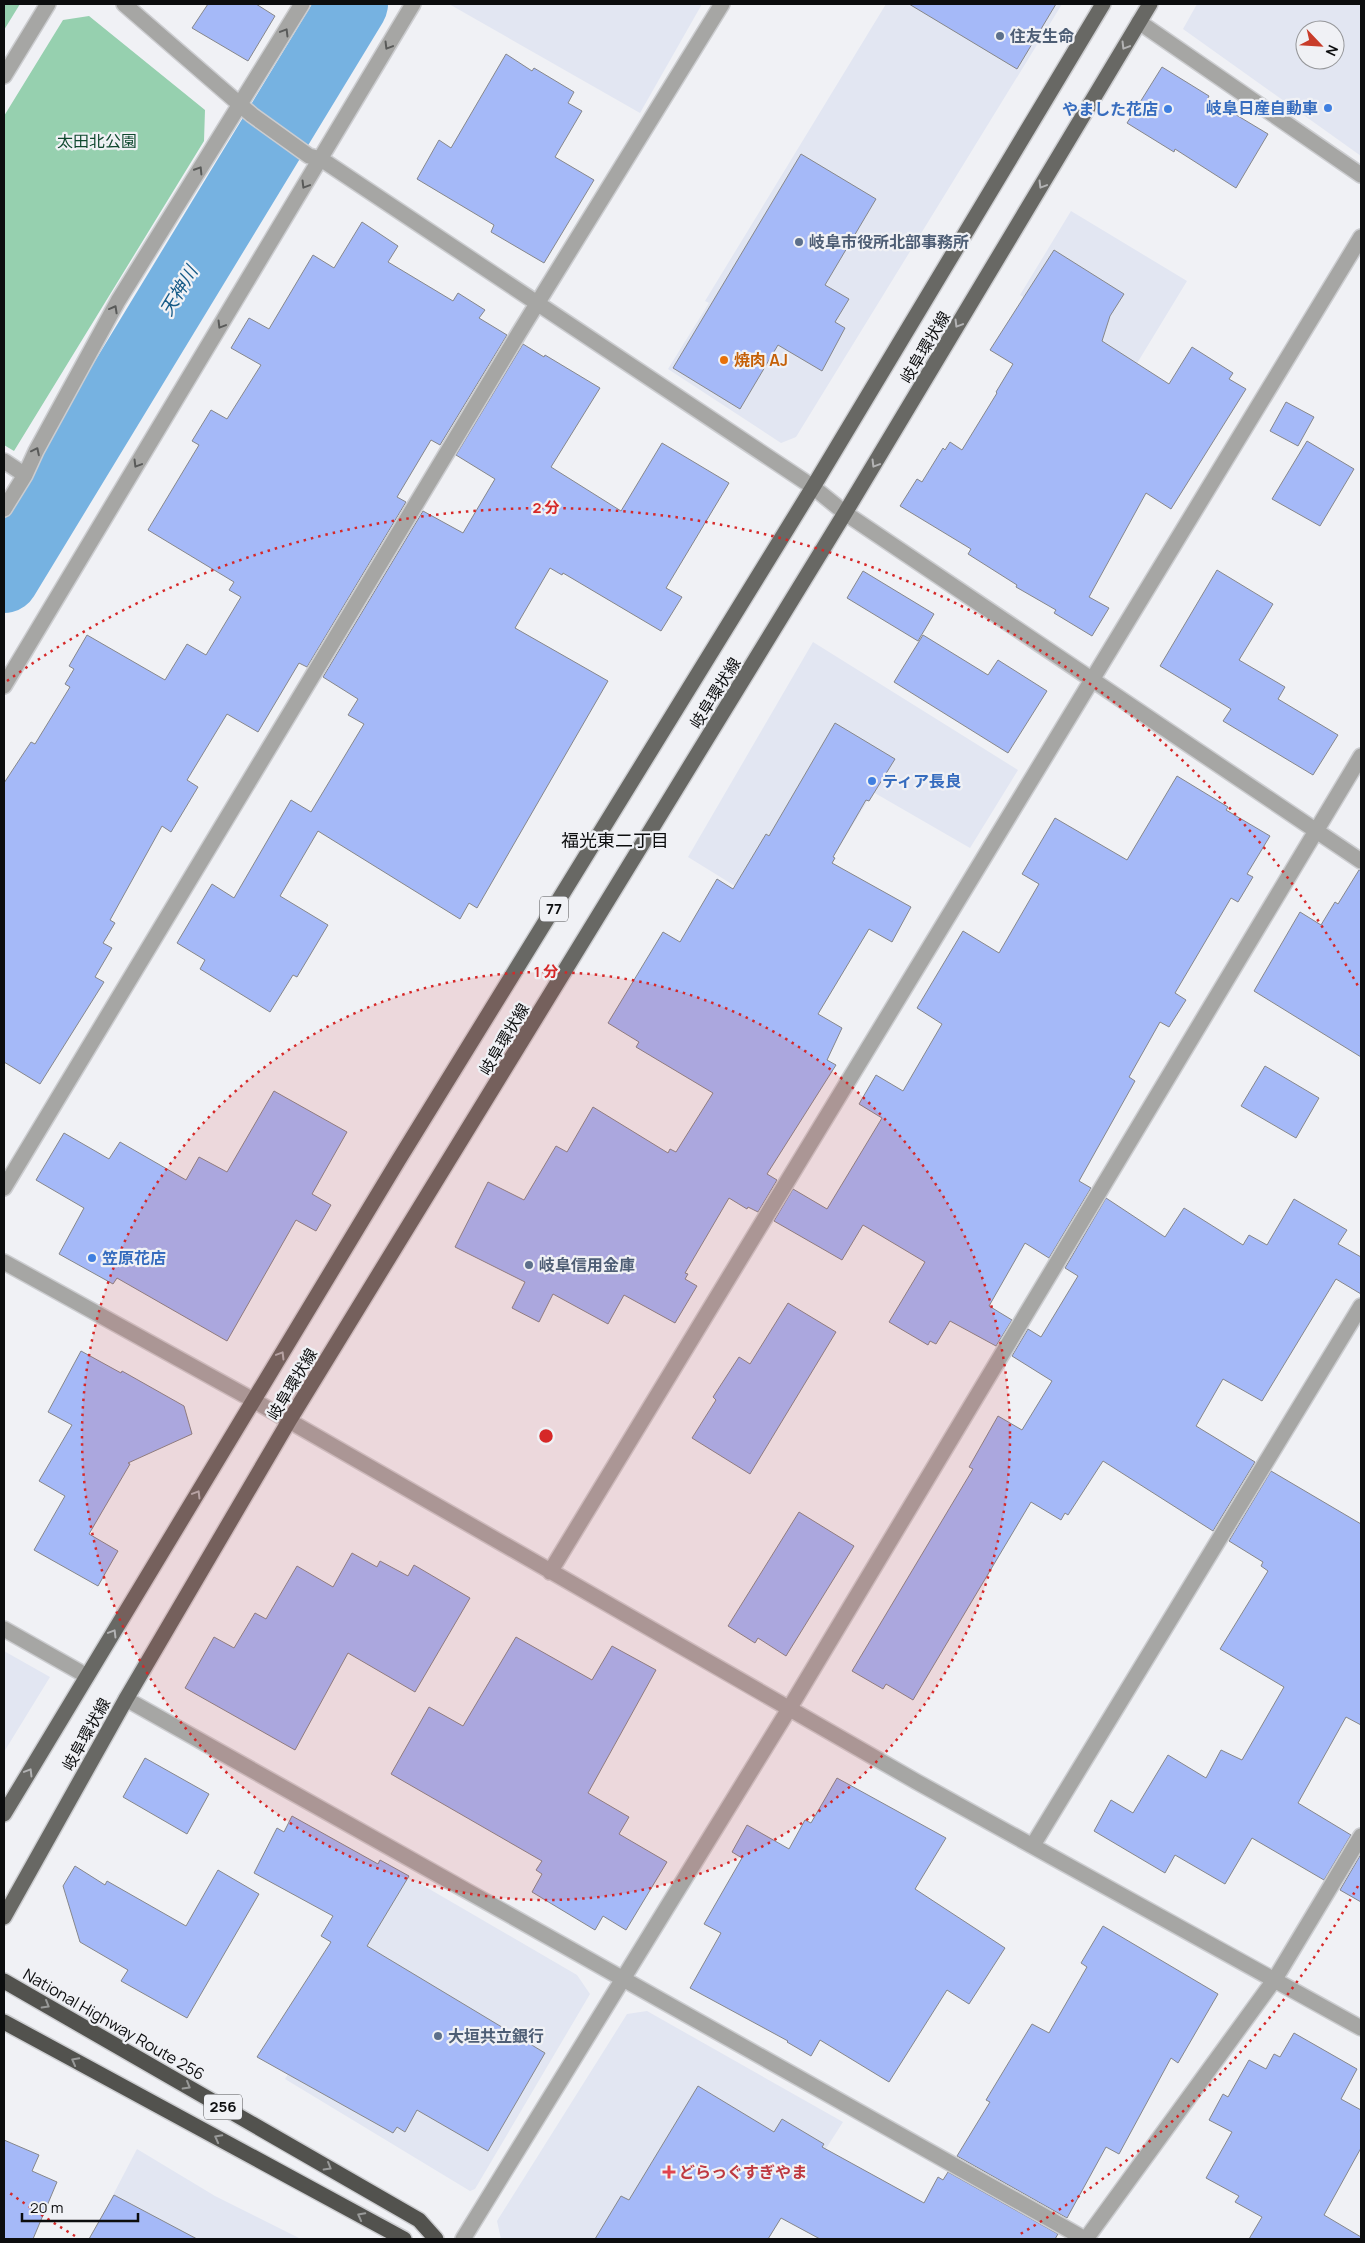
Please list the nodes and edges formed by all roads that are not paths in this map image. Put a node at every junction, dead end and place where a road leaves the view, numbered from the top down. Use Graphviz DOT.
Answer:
graph roads {
  1 [pos="48,4"];
  2 [pos="124,4"];
  3 [pos="302,4"];
  4 [pos="413,4"];
  5 [pos="722,4"];
  6 [pos="1103,4"];
  7 [pos="1150,4"];
  8 [pos="1139,22"];
  9 [pos="4,76"];
  10 [pos="246,110"];
  11 [pos="315,157"];
  12 [pos="1361,175"];
  13 [pos="1361,237"];
  14 [pos="538,304"];
  15 [pos="4,461"];
  16 [pos="25,474"];
  17 [pos="813,487"];
  18 [pos="4,509"];
  19 [pos="846,513"];
  20 [pos="1092,680"];
  21 [pos="4,686"];
  22 [pos="1361,756"];
  23 [pos="1316,831"];
  24 [pos="1361,861"];
  25 [pos="4,1188"];
  26 [pos="4,1262"];
  27 [pos="1361,1306"];
  28 [pos="253,1400"];
  29 [pos="289,1421"];
  30 [pos="550,1572"];
  31 [pos="4,1629"];
  32 [pos="87,1676"];
  33 [pos="126,1699"];
  34 [pos="789,1709"];
  35 [pos="4,1814"];
  36 [pos="1361,1836"];
  37 [pos="1033,1845"];
  38 [pos="4,1917"];
  39 [pos="622,1979"];
  40 [pos="1275,1979"];
  41 [pos="4,1981"];
  42 [pos="4,2022"];
  43 [pos="1361,2028"];
  44 [pos="404,2239"];
  45 [pos="436,2239"];
  46 [pos="463,2239"];
  47 [pos="1086,2239"];
  1 -- 9 [label="street"];
  2 -- 10 [label="street"];
  10 -- 3 [label="street, one-way"];
  4 -- 11 [label="street, one-way"];
  5 -- 14 [label="street"];
  6 -- 17 [label="main road, 岐阜環状線 / 77"];
  7 -- 8 [label="main road, 岐阜環状線 / 77"];
  8 -- 12 [label="street"];
  8 -- 19 [label="main road, 岐阜環状線 / 77, one-way"];
  10 -- 11 [label="street"];
  16 -- 10 [label="street, one-way"];
  11 -- 14 [label="street"];
  11 -- 21 [label="street, one-way"];
  13 -- 20 [label="street"];
  14 -- 17 [label="street"];
  14 -- 25 [label="street"];
  15 -- 16 [label="street"];
  16 -- 18 [label="street"];
  17 -- 19 [label="street"];
  28 -- 17 [label="main road, 岐阜環状線 / 77, one-way"];
  19 -- 20 [label="street"];
  19 -- 29 [label="main road, 岐阜環状線 / 77"];
  20 -- 23 [label="street"];
  20 -- 30 [label="street"];
  22 -- 23 [label="street"];
  23 -- 24 [label="street"];
  23 -- 34 [label="street"];
  26 -- 28 [label="street"];
  27 -- 37 [label="street"];
  28 -- 29 [label="street"];
  32 -- 28 [label="main road, 岐阜環状線 / 77, one-way"];
  29 -- 30 [label="street"];
  29 -- 33 [label="main road, 岐阜環状線 / 77"];
  30 -- 34 [label="street"];
  31 -- 32 [label="street"];
  35 -- 32 [label="main road, 岐阜環状線 / 77, one-way"];
  33 -- 38 [label="main road, 岐阜環状線 / 77"];
  33 -- 39 [label="street"];
  34 -- 37 [label="street"];
  34 -- 39 [label="street"];
  36 -- 40 [label="street"];
  37 -- 40 [label="street"];
  39 -- 46 [label="street"];
  39 -- 47 [label="street"];
  40 -- 43 [label="street"];
  40 -- 47 [label="street"];
  41 -- 45 [label="highway, National Highway Route 256 / 256, one-way"];
  44 -- 42 [label="highway, 256, one-way"];
}
